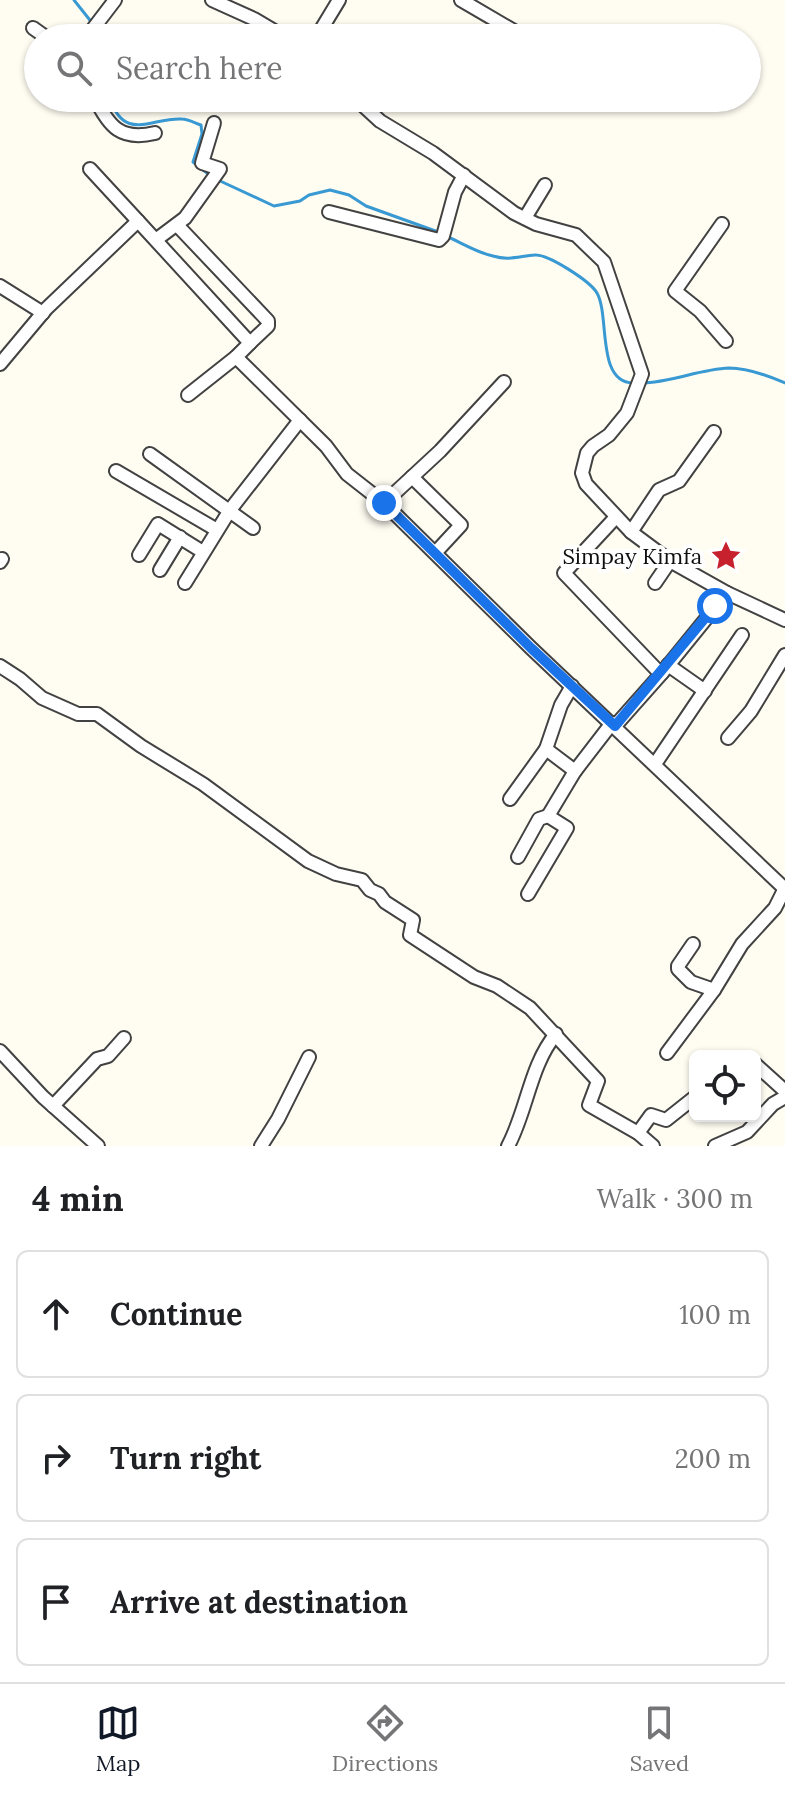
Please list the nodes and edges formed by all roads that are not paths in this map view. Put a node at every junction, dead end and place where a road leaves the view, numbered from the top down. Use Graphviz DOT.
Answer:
graph roads {
  1 [pos="115,0"];
  2 [pos="212,0"];
  3 [pos="339,0"];
  4 [pos="461,0"];
  5 [pos="95,24"];
  6 [pos="262,24"];
  7 [pos="324,24"];
  8 [pos="502,24"];
  9 [pos="102,112"];
  10 [pos="372,112"];
  11 [pos="214,123"];
  12 [pos="155,133"];
  13 [pos="90,169"];
  14 [pos="464,175"];
  15 [pos="545,185"];
  16 [pos="329,212"];
  17 [pos="525,218"];
  18 [pos="138,221"];
  19 [pos="722,224"];
  20 [pos="177,225"];
  21 [pos="157,239"];
  22 [pos="0,286"];
  23 [pos="43,313"];
  24 [pos="726,341"];
  25 [pos="250,343"];
  26 [pos="236,357"];
  27 [pos="0,364"];
  28 [pos="504,382"];
  29 [pos="188,395"];
  30 [pos="300,420"];
  31 [pos="714,432"];
  32 [pos="150,454"];
  33 [pos="116,471"];
  34 [pos="412,477"];
  35 [pos="384,503"];
  36 [pos="230,510"];
  37 [pos="616,517"];
  38 [pos="253,528"];
  39 [pos="217,530"];
  40 [pos="631,532"];
  41 [pos="180,537"];
  42 [pos="203,552"];
  43 [pos="436,552"];
  44 [pos="139,555"];
  45 [pos="670,561"];
  46 [pos="160,570"];
  47 [pos="185,583"];
  48 [pos="655,583"];
  49 [pos="727,593"];
  50 [pos="785,620"];
  51 [pos="742,635"];
  52 [pos="785,655"];
  53 [pos="0,666"];
  54 [pos="665,669"];
  55 [pos="572,686"];
  56 [pos="705,691"];
  57 [pos="614,724"];
  58 [pos="728,738"];
  59 [pos="546,749"];
  60 [pos="655,764"];
  61 [pos="575,771"];
  62 [pos="510,799"];
  63 [pos="548,816"];
  64 [pos="518,857"];
  65 [pos="785,889"];
  66 [pos="528,894"];
  67 [pos="693,944"];
  68 [pos="714,990"];
  69 [pos="556,1034"];
  70 [pos="124,1038"];
  71 [pos="0,1051"];
  72 [pos="667,1053"];
  73 [pos="309,1057"];
  74 [pos="761,1070"];
  75 [pos="785,1094"];
  76 [pos="689,1102"];
  77 [pos="53,1106"];
  78 [pos="638,1133"];
  79 [pos="98,1146"];
  80 [pos="261,1146"];
  81 [pos="508,1146"];
  82 [pos="653,1146"];
  83 [pos="715,1146"];
  1 -- 5 [label="street"];
  2 -- 6 [label="street"];
  3 -- 7 [label="street"];
  4 -- 8 [label="street"];
  9 -- 12 [label="street"];
  10 -- 14 [label="street"];
  11 -- 20 [label="street"];
  13 -- 18 [label="street"];
  14 -- 16 [label="street"];
  14 -- 17 [label="street"];
  15 -- 17 [label="street"];
  17 -- 37 [label="street"];
  18 -- 21 [label="street"];
  18 -- 23 [label="street"];
  19 -- 24 [label="street"];
  20 -- 21 [label="street"];
  20 -- 25 [label="street"];
  21 -- 25 [label="street"];
  22 -- 23 [label="street"];
  23 -- 27 [label="street"];
  25 -- 26 [label="street"];
  26 -- 29 [label="street"];
  26 -- 30 [label="street"];
  28 -- 34 [label="street"];
  30 -- 35 [label="street"];
  30 -- 36 [label="street"];
  31 -- 40 [label="street"];
  32 -- 36 [label="street"];
  33 -- 39 [label="street"];
  34 -- 35 [label="street"];
  34 -- 43 [label="street"];
  35 -- 43 [label="street"];
  36 -- 38 [label="street"];
  36 -- 39 [label="street"];
  37 -- 40 [label="street"];
  37 -- 54 [label="street"];
  39 -- 42 [label="street"];
  40 -- 45 [label="street"];
  41 -- 42 [label="street"];
  41 -- 44 [label="street"];
  41 -- 46 [label="street"];
  42 -- 47 [label="street"];
  43 -- 55 [label="street"];
  45 -- 48 [label="street"];
  45 -- 49 [label="street"];
  49 -- 50 [label="street"];
  49 -- 54 [label="street"];
  51 -- 56 [label="street"];
  52 -- 58 [label="street"];
  53 -- 69 [label="street"];
  54 -- 56 [label="street"];
  54 -- 57 [label="street"];
  55 -- 57 [label="street"];
  55 -- 59 [label="street"];
  56 -- 60 [label="street"];
  57 -- 60 [label="street"];
  57 -- 61 [label="street"];
  59 -- 61 [label="street"];
  59 -- 62 [label="street"];
  60 -- 65 [label="street"];
  61 -- 63 [label="street"];
  63 -- 64 [label="street"];
  63 -- 66 [label="street"];
  65 -- 68 [label="street"];
  67 -- 68 [label="street"];
  68 -- 72 [label="street"];
  69 -- 78 [label="street"];
  69 -- 81 [label="street"];
  70 -- 77 [label="street"];
  71 -- 77 [label="street"];
  73 -- 80 [label="street"];
  74 -- 75 [label="street"];
  75 -- 83 [label="street"];
  76 -- 78 [label="street"];
  77 -- 79 [label="street"];
  78 -- 82 [label="street"];
}
